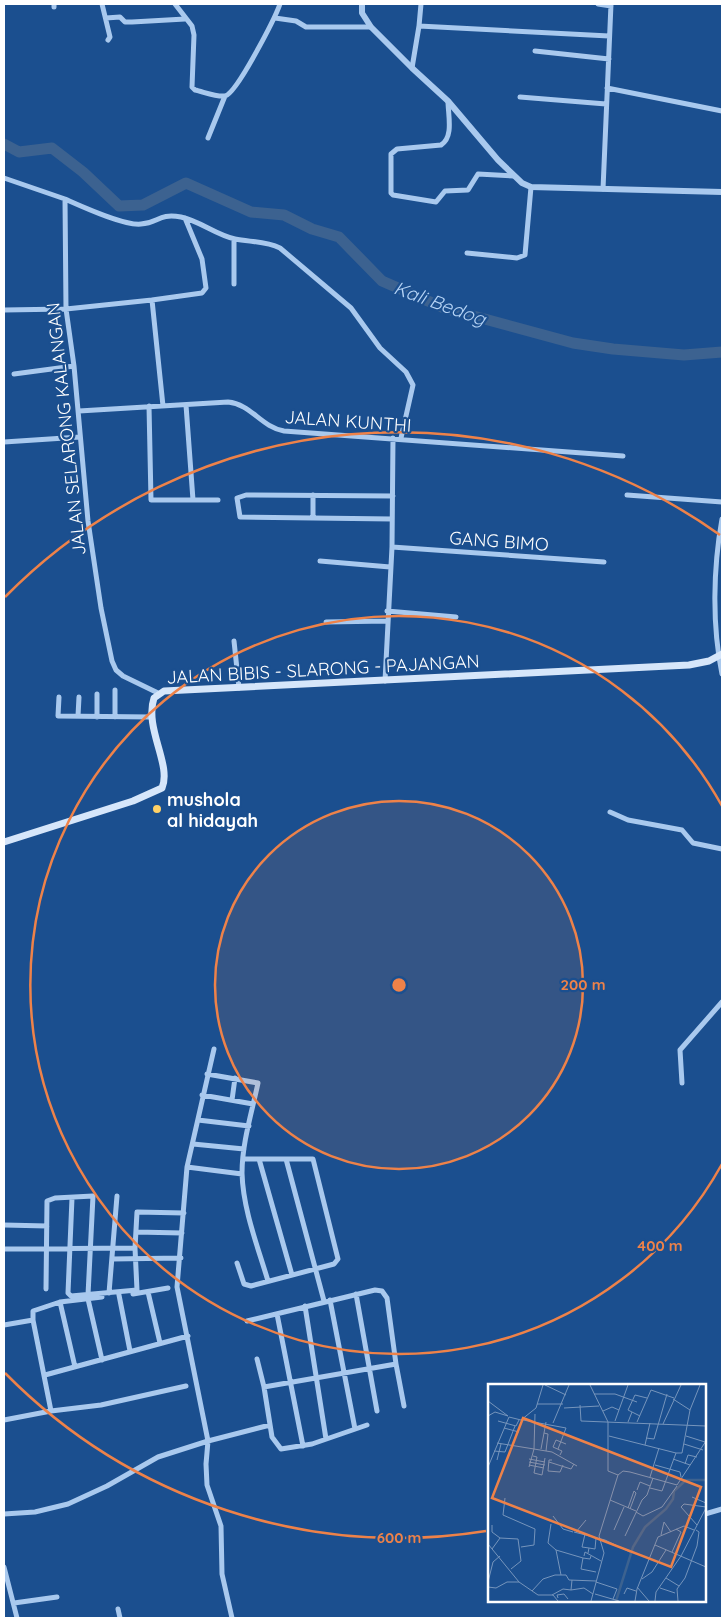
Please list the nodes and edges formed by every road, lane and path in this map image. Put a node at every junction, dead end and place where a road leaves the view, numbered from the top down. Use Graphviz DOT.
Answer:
graph roads {
  1 [pos="102,4"];
  2 [pos="174,4"];
  3 [pos="280,4"];
  4 [pos="362,4"];
  5 [pos="422,4"];
  6 [pos="598,4"];
  7 [pos="611,5"];
  8 [pos="106,18"];
  9 [pos="275,18"];
  10 [pos="185,19"];
  11 [pos="419,26"];
  12 [pos="371,27"];
  13 [pos="609,36"];
  14 [pos="108,40"];
  15 [pos="535,51"];
  16 [pos="609,59"];
  17 [pos="412,68"];
  18 [pos="607,88"];
  19 [pos="225,96"];
  20 [pos="520,97"];
  21 [pos="448,101"];
  22 [pos="606,104"];
  23 [pos="722,111"];
  24 [pos="208,138"];
  25 [pos="514,176"];
  26 [pos="4,178"];
  27 [pos="531,186"];
  28 [pos="603,189"];
  29 [pos="722,192"];
  30 [pos="64,199"];
  31 [pos="185,218"];
  32 [pos="234,239"];
  33 [pos="467,253"];
  34 [pos="234,284"];
  35 [pos="152,300"];
  36 [pos="66,309"];
  37 [pos="4,310"];
  38 [pos="74,366"];
  39 [pos="14,374"];
  40 [pos="186,405"];
  41 [pos="150,406"];
  42 [pos="163,406"];
  43 [pos="78,411"];
  44 [pos="80,437"];
  45 [pos="393,438"];
  46 [pos="401,438"];
  47 [pos="4,442"];
  48 [pos="623,456"];
  49 [pos="313,495"];
  50 [pos="627,495"];
  51 [pos="393,496"];
  52 [pos="193,500"];
  53 [pos="218,500"];
  54 [pos="722,502"];
  55 [pos="313,518"];
  56 [pos="392,519"];
  57 [pos="722,519"];
  58 [pos="721,530"];
  59 [pos="392,547"];
  60 [pos="320,561"];
  61 [pos="604,562"];
  62 [pos="390,567"];
  63 [pos="387,611"];
  64 [pos="456,617"];
  65 [pos="387,621"];
  66 [pos="326,622"];
  67 [pos="234,641"];
  68 [pos="720,655"];
  69 [pos="722,674"];
  70 [pos="385,682"];
  71 [pos="239,688"];
  72 [pos="115,690"];
  73 [pos="97,694"];
  74 [pos="158,694"];
  75 [pos="59,697"];
  76 [pos="79,697"];
  77 [pos="78,716"];
  78 [pos="97,717"];
  79 [pos="115,717"];
  80 [pos="151,717"];
  81 [pos="610,812"];
  82 [pos="4,842"];
  83 [pos="722,849"];
  84 [pos="722,1002"];
  85 [pos="214,1049"];
  86 [pos="207,1074"];
  87 [pos="235,1078"];
  88 [pos="682,1083"];
  89 [pos="202,1095"];
  90 [pos="232,1100"];
  91 [pos="253,1104"];
  92 [pos="198,1120"];
  93 [pos="249,1126"];
  94 [pos="193,1144"];
  95 [pos="244,1149"];
  96 [pos="259,1159"];
  97 [pos="286,1159"];
  98 [pos="243,1160"];
  99 [pos="187,1167"];
  100 [pos="242,1174"];
  101 [pos="117,1196"];
  102 [pos="72,1198"];
  103 [pos="184,1214"];
  104 [pos="4,1225"];
  105 [pos="47,1226"];
  106 [pos="136,1232"];
  107 [pos="182,1233"];
  108 [pos="112,1248"];
  109 [pos="135,1248"];
  110 [pos="4,1249"];
  111 [pos="46,1249"];
  112 [pos="70,1249"];
  113 [pos="89,1249"];
  114 [pos="135,1258"];
  115 [pos="180,1258"];
  116 [pos="112,1259"];
  117 [pos="237,1263"];
  118 [pos="316,1269"];
  119 [pos="292,1275"];
  120 [pos="268,1281"];
  121 [pos="46,1288"];
  122 [pos="168,1288"];
  123 [pos="148,1292"];
  124 [pos="109,1294"];
  125 [pos="356,1294"];
  126 [pos="119,1295"];
  127 [pos="88,1297"];
  128 [pos="330,1300"];
  129 [pos="324,1301"];
  130 [pos="60,1302"];
  131 [pos="305,1306"];
  132 [pos="277,1314"];
  133 [pos="32,1320"];
  134 [pos="247,1321"];
  135 [pos="4,1325"];
  136 [pos="188,1336"];
  137 [pos="160,1343"];
  138 [pos="130,1351"];
  139 [pos="257,1359"];
  140 [pos="102,1360"];
  141 [pos="396,1364"];
  142 [pos="75,1367"];
  143 [pos="369,1369"];
  144 [pos="344,1374"];
  145 [pos="46,1375"];
  146 [pos="318,1378"];
  147 [pos="292,1382"];
  148 [pos="186,1386"];
  149 [pos="264,1388"];
  150 [pos="404,1406"];
  151 [pos="377,1411"];
  152 [pos="51,1412"];
  153 [pos="4,1420"];
  154 [pos="270,1425"];
  155 [pos="367,1425"];
  156 [pos="355,1428"];
  157 [pos="326,1439"];
  158 [pos="208,1441"];
  159 [pos="303,1446"];
  160 [pos="722,1509"];
  161 [pos="4,1514"];
  162 [pos="706,1514"];
  163 [pos="4,1567"];
  164 [pos="57,1597"];
  165 [pos="14,1603"];
  166 [pos="118,1609"];
  167 [pos="17,1618"];
  168 [pos="120,1618"];
  169 [pos="232,1618"];
  1 -- 8 [label="street"];
  2 -- 10 [label="street"];
  3 -- 9 [label="street"];
  4 -- 12 [label="street"];
  5 -- 11 [label="street"];
  6 -- 7 [label="street"];
  7 -- 13 [label="street"];
  8 -- 10 [label="street"];
  8 -- 14 [label="street"];
  9 -- 12 [label="street"];
  9 -- 19 [label="street"];
  10 -- 19 [label="street"];
  11 -- 13 [label="street"];
  11 -- 17 [label="street"];
  12 -- 17 [label="street"];
  13 -- 16 [label="street"];
  15 -- 16 [label="street"];
  16 -- 18 [label="street"];
  17 -- 21 [label="street"];
  18 -- 22 [label="street"];
  18 -- 23 [label="street"];
  19 -- 24 [label="street"];
  20 -- 22 [label="street"];
  21 -- 25 [label="street"];
  21 -- 25 [label="street"];
  22 -- 28 [label="street"];
  25 -- 27 [label="street"];
  26 -- 30 [label="street"];
  27 -- 28 [label="street"];
  27 -- 33 [label="street"];
  28 -- 29 [label="street"];
  30 -- 31 [label="street"];
  30 -- 36 [label="street, JALAN SELARONG KALANGAN"];
  31 -- 32 [label="street"];
  31 -- 35 [label="street"];
  32 -- 34 [label="street"];
  32 -- 46 [label="street"];
  35 -- 36 [label="street"];
  35 -- 42 [label="street"];
  36 -- 37 [label="street"];
  36 -- 38 [label="street, JALAN SELARONG KALANGAN"];
  38 -- 39 [label="street"];
  38 -- 43 [label="street, JALAN SELARONG KALANGAN"];
  40 -- 42 [label="street, JALAN KUNTHI"];
  40 -- 45 [label="street, JALAN KUNTHI"];
  40 -- 52 [label="street"];
  41 -- 42 [label="street, JALAN KUNTHI"];
  41 -- 43 [label="street, JALAN KUNTHI"];
  41 -- 52 [label="street"];
  43 -- 44 [label="street, JALAN SELARONG KALANGAN"];
  44 -- 47 [label="street"];
  44 -- 74 [label="street, JALAN SELARONG KALANGAN"];
  45 -- 46 [label="street, JALAN KUNTHI"];
  45 -- 51 [label="street"];
  46 -- 48 [label="street, JALAN KUNTHI"];
  49 -- 51 [label="street"];
  49 -- 55 [label="street"];
  49 -- 55 [label="street"];
  50 -- 54 [label="street"];
  51 -- 56 [label="street"];
  52 -- 53 [label="street"];
  55 -- 56 [label="street"];
  56 -- 59 [label="street"];
  57 -- 58 [label="street"];
  58 -- 68 [label="street"];
  59 -- 61 [label="street, GANG BIMO"];
  59 -- 62 [label="street"];
  60 -- 62 [label="street"];
  62 -- 63 [label="street"];
  63 -- 64 [label="street"];
  63 -- 65 [label="street"];
  65 -- 66 [label="street"];
  65 -- 70 [label="street"];
  67 -- 71 [label="street"];
  68 -- 69 [label="street"];
  68 -- 70 [label="main road, JALAN BIBIS - SLARONG - PAJANGAN"];
  70 -- 71 [label="main road, JALAN BIBIS - SLARONG - PAJANGAN"];
  71 -- 74 [label="main road, JALAN BIBIS - SLARONG - PAJANGAN"];
  72 -- 79 [label="street"];
  73 -- 78 [label="street"];
  74 -- 80 [label="main road, JALAN BIBIS - SLARONG - PAJANGAN"];
  75 -- 77 [label="street"];
  76 -- 77 [label="street"];
  77 -- 78 [label="street"];
  78 -- 79 [label="street"];
  79 -- 80 [label="street"];
  80 -- 82 [label="main road, JALAN BIBIS - SLARONG - PAJANGAN"];
  81 -- 83 [label="street"];
  84 -- 88 [label="street"];
  85 -- 86 [label="street"];
  86 -- 87 [label="street"];
  86 -- 89 [label="street"];
  87 -- 90 [label="street"];
  87 -- 91 [label="street"];
  89 -- 90 [label="street"];
  89 -- 92 [label="street"];
  90 -- 91 [label="street"];
  91 -- 93 [label="street"];
  92 -- 93 [label="street"];
  92 -- 94 [label="street"];
  93 -- 95 [label="street"];
  94 -- 95 [label="street"];
  94 -- 99 [label="street"];
  95 -- 98 [label="street"];
  96 -- 97 [label="street"];
  96 -- 98 [label="street"];
  96 -- 119 [label="street"];
  97 -- 118 [label="street"];
  97 -- 118 [label="street"];
  98 -- 100 [label="street"];
  99 -- 100 [label="street"];
  99 -- 103 [label="street"];
  100 -- 120 [label="street"];
  101 -- 108 [label="street"];
  102 -- 105 [label="street"];
  102 -- 112 [label="street"];
  102 -- 113 [label="street"];
  103 -- 106 [label="street"];
  103 -- 107 [label="street"];
  104 -- 105 [label="street"];
  105 -- 111 [label="street"];
  106 -- 107 [label="street"];
  106 -- 109 [label="street"];
  107 -- 115 [label="street"];
  108 -- 109 [label="street"];
  108 -- 113 [label="street"];
  108 -- 116 [label="street"];
  109 -- 114 [label="street"];
  110 -- 111 [label="street"];
  111 -- 112 [label="street"];
  111 -- 121 [label="street"];
  112 -- 113 [label="street"];
  112 -- 127 [label="street"];
  113 -- 127 [label="street"];
  114 -- 115 [label="street"];
  114 -- 116 [label="street"];
  114 -- 124 [label="street"];
  115 -- 136 [label="street"];
  116 -- 124 [label="street"];
  117 -- 120 [label="street"];
  118 -- 119 [label="street"];
  118 -- 129 [label="street"];
  119 -- 120 [label="street"];
  122 -- 123 [label="street"];
  123 -- 126 [label="street"];
  123 -- 137 [label="street"];
  124 -- 127 [label="street"];
  125 -- 128 [label="street"];
  125 -- 141 [label="street"];
  125 -- 143 [label="street"];
  126 -- 127 [label="street"];
  126 -- 138 [label="street"];
  127 -- 130 [label="street"];
  127 -- 140 [label="street"];
  128 -- 129 [label="street"];
  128 -- 144 [label="street"];
  129 -- 131 [label="street"];
  130 -- 133 [label="street"];
  130 -- 142 [label="street"];
  131 -- 132 [label="street"];
  131 -- 146 [label="street"];
  132 -- 134 [label="street"];
  132 -- 147 [label="street"];
  133 -- 135 [label="street"];
  133 -- 145 [label="street"];
  136 -- 137 [label="street"];
  136 -- 158 [label="street"];
  137 -- 138 [label="street"];
  138 -- 140 [label="street"];
  139 -- 149 [label="street"];
  140 -- 142 [label="street"];
  141 -- 143 [label="street"];
  141 -- 150 [label="street"];
  142 -- 145 [label="street"];
  143 -- 144 [label="street"];
  143 -- 151 [label="street"];
  144 -- 146 [label="street"];
  144 -- 156 [label="street"];
  145 -- 152 [label="street"];
  146 -- 147 [label="street"];
  146 -- 157 [label="street"];
  147 -- 149 [label="street"];
  147 -- 159 [label="street"];
  148 -- 152 [label="street"];
  149 -- 154 [label="street"];
  152 -- 153 [label="street"];
  154 -- 158 [label="street"];
  154 -- 159 [label="street"];
  155 -- 156 [label="street"];
  156 -- 157 [label="street"];
  157 -- 159 [label="street"];
  158 -- 161 [label="street"];
  158 -- 169 [label="street"];
  160 -- 162 [label="street"];
  163 -- 165 [label="street"];
  164 -- 165 [label="street"];
  165 -- 167 [label="street"];
  166 -- 168 [label="street"];
}
